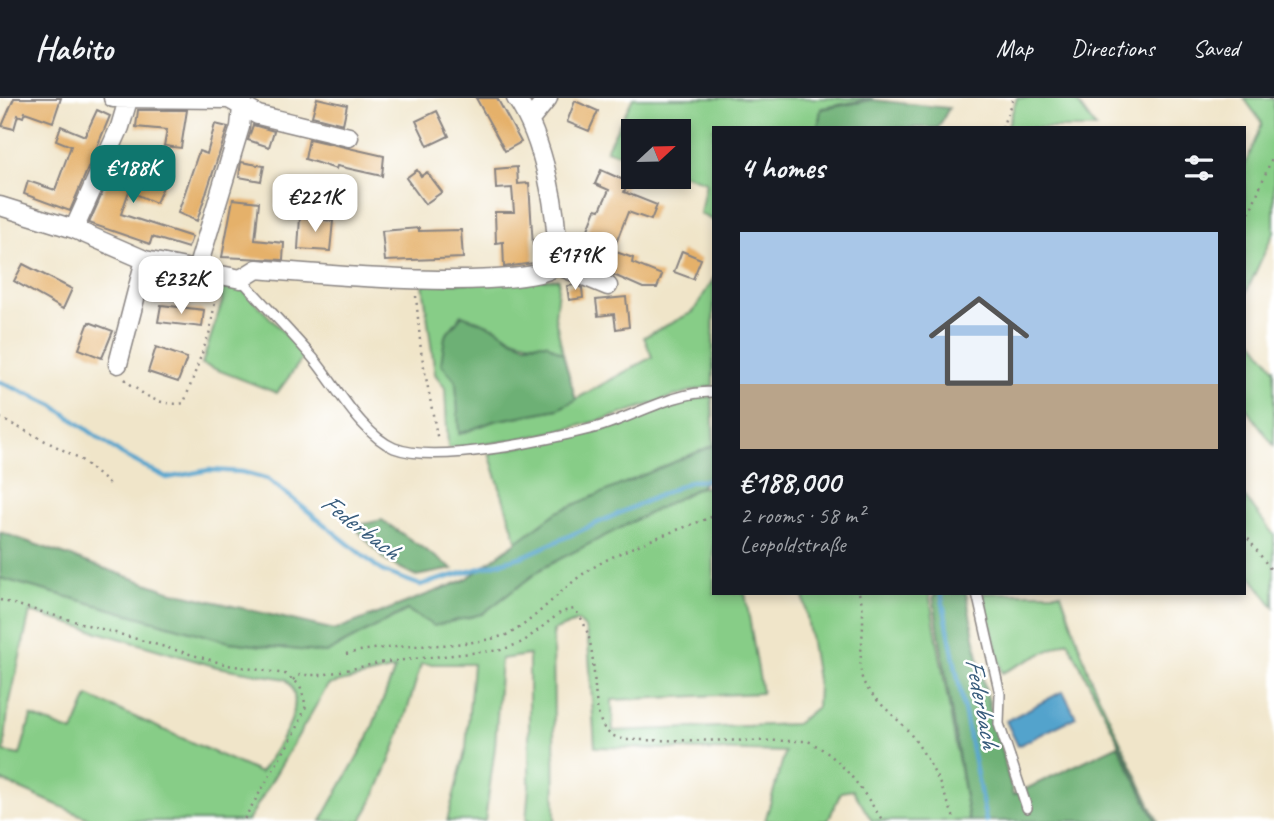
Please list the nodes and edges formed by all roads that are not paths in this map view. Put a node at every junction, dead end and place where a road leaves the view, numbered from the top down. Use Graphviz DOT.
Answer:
graph roads {
  1 [pos="516,98"];
  2 [pos="548,98"];
  3 [pos="120,99"];
  4 [pos="243,101"];
  5 [pos="530,120"];
  6 [pos="349,137"];
  7 [pos="0,206"];
  8 [pos="74,229"];
  9 [pos="145,260"];
  10 [pos="556,265"];
  11 [pos="196,273"];
  12 [pos="241,279"];
  13 [pos="608,286"];
  14 [pos="118,364"];
  15 [pos="712,392"];
  16 [pos="977,595"];
  17 [pos="1027,808"];
  1 -- 5 [label="street"];
  2 -- 5 [label="street"];
  3 -- 4 [label="street"];
  3 -- 8 [label="street"];
  4 -- 6 [label="street"];
  4 -- 11 [label="street"];
  5 -- 10 [label="street"];
  7 -- 8 [label="street"];
  8 -- 9 [label="street"];
  9 -- 11 [label="street"];
  9 -- 14 [label="street"];
  10 -- 12 [label="street"];
  10 -- 13 [label="street"];
  11 -- 12 [label="street"];
  12 -- 15 [label="lane"];
  16 -- 17 [label="lane"];
}
